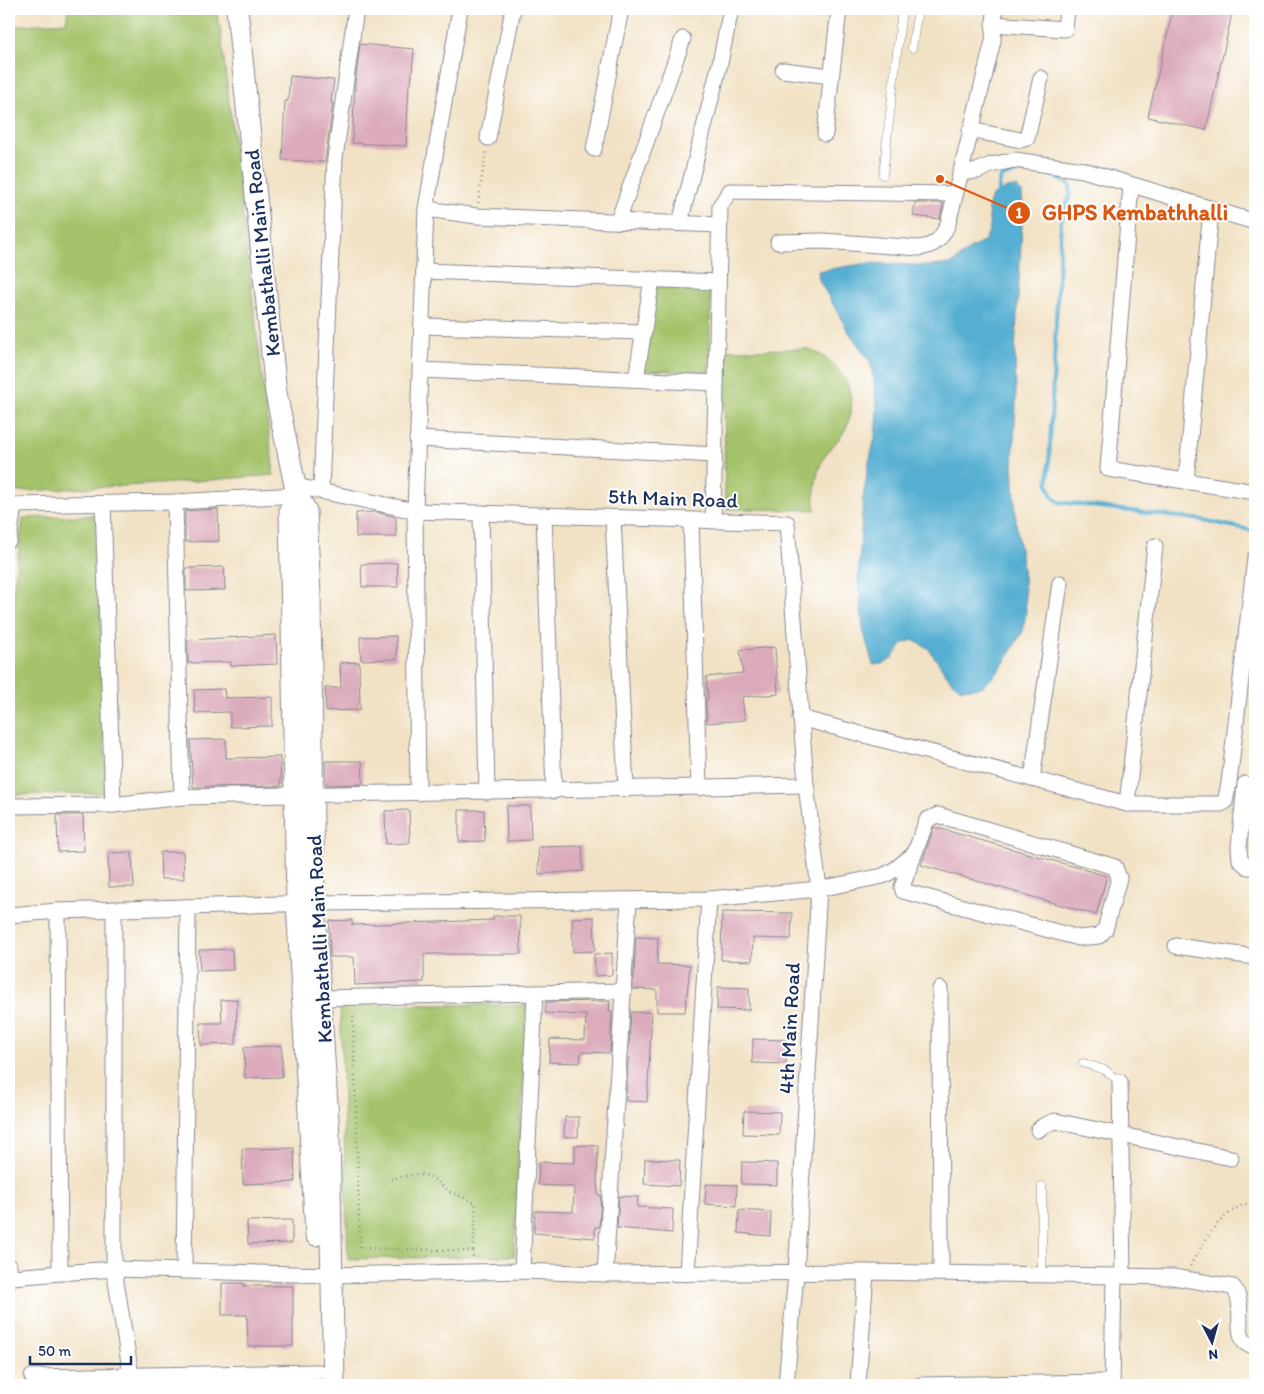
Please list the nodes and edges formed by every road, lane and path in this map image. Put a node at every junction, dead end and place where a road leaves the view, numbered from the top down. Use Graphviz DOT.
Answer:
graph roads {
  1 [pos="237,9"];
  2 [pos="356,9"];
  3 [pos="460,9"];
  4 [pos="513,9"];
  5 [pos="621,9"];
  6 [pos="731,9"];
  7 [pos="839,9"];
  8 [pos="902,9"];
  9 [pos="918,9"];
  10 [pos="994,9"];
  11 [pos="1067,9"];
  12 [pos="993,24"];
  13 [pos="683,39"];
  14 [pos="912,48"];
  15 [pos="783,70"];
  16 [pos="831,76"];
  17 [pos="1041,78"];
  18 [pos="970,130"];
  19 [pos="825,134"];
  20 [pos="488,138"];
  21 [pos="594,149"];
  22 [pos="960,173"];
  23 [pos="883,175"];
  24 [pos="1131,185"];
  25 [pos="954,194"];
  26 [pos="1211,209"];
  27 [pos="426,210"];
  28 [pos="476,216"];
  29 [pos="618,221"];
  30 [pos="1255,222"];
  31 [pos="680,223"];
  32 [pos="720,224"];
  33 [pos="778,242"];
  34 [pos="424,271"];
  35 [pos="652,280"];
  36 [pos="718,282"];
  37 [pos="422,326"];
  38 [pos="644,332"];
  39 [pos="420,370"];
  40 [pos="636,379"];
  41 [pos="716,383"];
  42 [pos="417,439"];
  43 [pos="715,454"];
  44 [pos="1186,481"];
  45 [pos="322,490"];
  46 [pos="297,491"];
  47 [pos="1255,492"];
  48 [pos="175,502"];
  49 [pos="103,504"];
  50 [pos="415,511"];
  51 [pos="480,513"];
  52 [pos="544,515"];
  53 [pos="612,518"];
  54 [pos="691,520"];
  55 [pos="713,521"];
  56 [pos="9,540"];
  57 [pos="1155,546"];
  58 [pos="1255,558"];
  59 [pos="1060,582"];
  60 [pos="800,718"];
  61 [pos="1032,779"];
  62 [pos="1229,783"];
  63 [pos="1250,784"];
  64 [pos="806,785"];
  65 [pos="699,788"];
  66 [pos="626,789"];
  67 [pos="554,791"];
  68 [pos="487,792"];
  69 [pos="418,794"];
  70 [pos="304,795"];
  71 [pos="182,798"];
  72 [pos="1127,804"];
  73 [pos="113,805"];
  74 [pos="9,806"];
  75 [pos="914,854"];
  76 [pos="1255,867"];
  77 [pos="818,889"];
  78 [pos="709,899"];
  79 [pos="628,900"];
  80 [pos="305,903"];
  81 [pos="188,907"];
  82 [pos="114,909"];
  83 [pos="58,911"];
  84 [pos="9,915"];
  85 [pos="1176,946"];
  86 [pos="1255,957"];
  87 [pos="940,989"];
  88 [pos="624,991"];
  89 [pos="535,994"];
  90 [pos="321,998"];
  91 [pos="353,1016"];
  92 [pos="1083,1063"];
  93 [pos="1120,1082"];
  94 [pos="1038,1130"];
  95 [pos="1121,1135"];
  96 [pos="1230,1158"];
  97 [pos="391,1179"];
  98 [pos="1042,1186"];
  99 [pos="1255,1201"];
  100 [pos="473,1251"];
  101 [pos="9,1266"];
  102 [pos="114,1269"];
  103 [pos="184,1271"];
  104 [pos="522,1271"];
  105 [pos="473,1272"];
  106 [pos="866,1272"];
  107 [pos="60,1273"];
  108 [pos="941,1273"];
  109 [pos="605,1274"];
  110 [pos="687,1274"];
  111 [pos="796,1274"];
  112 [pos="325,1275"];
  113 [pos="1042,1275"];
  114 [pos="1119,1276"];
  115 [pos="1183,1279"];
  116 [pos="1255,1346"];
  117 [pos="131,1375"];
  118 [pos="32,1377"];
  119 [pos="217,1380"];
  120 [pos="324,1381"];
  121 [pos="1112,1384"];
  122 [pos="786,1385"];
  123 [pos="858,1385"];
  124 [pos="920,1385"];
  125 [pos="975,1385"];
  1 -- 46 [label="street, Kembathalli Main Road"];
  2 -- 45 [label="street"];
  3 -- 27 [label="street"];
  4 -- 20 [label="street"];
  5 -- 21 [label="street"];
  6 -- 31 [label="street"];
  7 -- 16 [label="street"];
  8 -- 23 [label="lane"];
  9 -- 14 [label="lane"];
  10 -- 12 [label="street"];
  11 -- 12 [label="street"];
  12 -- 18 [label="street"];
  13 -- 29 [label="street"];
  15 -- 16 [label="street"];
  16 -- 19 [label="street"];
  17 -- 18 [label="street"];
  18 -- 22 [label="street"];
  20 -- 28 [label="path"];
  22 -- 24 [label="street"];
  22 -- 25 [label="street"];
  24 -- 26 [label="street"];
  24 -- 44 [label="street"];
  25 -- 32 [label="street"];
  25 -- 33 [label="street"];
  26 -- 30 [label="street"];
  26 -- 44 [label="street"];
  27 -- 28 [label="street"];
  27 -- 34 [label="street"];
  28 -- 29 [label="street"];
  29 -- 31 [label="street"];
  31 -- 32 [label="street"];
  32 -- 36 [label="street"];
  34 -- 35 [label="street"];
  34 -- 37 [label="street"];
  35 -- 36 [label="street"];
  35 -- 38 [label="street"];
  36 -- 41 [label="street"];
  37 -- 38 [label="street"];
  37 -- 39 [label="street"];
  38 -- 40 [label="street"];
  39 -- 40 [label="street"];
  39 -- 42 [label="street"];
  40 -- 41 [label="street"];
  41 -- 43 [label="street"];
  42 -- 43 [label="street"];
  42 -- 50 [label="street"];
  43 -- 55 [label="street"];
  44 -- 47 [label="street"];
  45 -- 46 [label="street, 5th Main Road"];
  45 -- 50 [label="street, 5th Main Road"];
  46 -- 48 [label="street, 5th Main Road"];
  46 -- 70 [label="street, Kembathalli Main Road"];
  48 -- 49 [label="street, 5th Main Road"];
  48 -- 71 [label="street"];
  49 -- 56 [label="street, 5th Main Road"];
  49 -- 73 [label="street"];
  50 -- 51 [label="street, 5th Main Road"];
  50 -- 69 [label="street"];
  51 -- 52 [label="street, 5th Main Road"];
  51 -- 68 [label="street"];
  52 -- 53 [label="street, 5th Main Road"];
  52 -- 67 [label="street"];
  53 -- 54 [label="street, 5th Main Road"];
  53 -- 66 [label="street"];
  54 -- 55 [label="street, 5th Main Road"];
  54 -- 65 [label="street"];
  55 -- 60 [label="street, 5th Main Road"];
  57 -- 72 [label="street"];
  58 -- 62 [label="street"];
  59 -- 61 [label="street"];
  60 -- 61 [label="street"];
  60 -- 64 [label="street, 5th Main Road"];
  61 -- 72 [label="street"];
  62 -- 63 [label="street"];
  62 -- 72 [label="street"];
  63 -- 76 [label="street"];
  64 -- 65 [label="street"];
  64 -- 77 [label="street, 4th Main Road"];
  65 -- 66 [label="street"];
  66 -- 67 [label="street"];
  67 -- 68 [label="street"];
  68 -- 69 [label="street"];
  69 -- 70 [label="street"];
  70 -- 71 [label="street"];
  70 -- 80 [label="street, Kembathalli Main Road"];
  71 -- 73 [label="street"];
  73 -- 74 [label="street"];
  75 -- 75 [label="street"];
  75 -- 77 [label="street"];
  77 -- 78 [label="street"];
  77 -- 111 [label="street, 4th Main Road"];
  78 -- 79 [label="street"];
  78 -- 110 [label="street"];
  79 -- 80 [label="street"];
  79 -- 88 [label="street"];
  80 -- 81 [label="street"];
  80 -- 90 [label="street, Kembathalli Main Road"];
  80 -- 112 [label="street, Kembathalli Main Road"];
  81 -- 82 [label="street"];
  81 -- 103 [label="street"];
  82 -- 83 [label="street"];
  82 -- 102 [label="street"];
  83 -- 84 [label="street"];
  83 -- 107 [label="street"];
  85 -- 86 [label="street"];
  87 -- 108 [label="street"];
  88 -- 89 [label="street"];
  88 -- 109 [label="street"];
  89 -- 90 [label="street"];
  89 -- 104 [label="street"];
  90 -- 112 [label="street, Kembathalli Main Road"];
  91 -- 100 [label="path"];
  92 -- 93 [label="lane"];
  93 -- 95 [label="street"];
  94 -- 95 [label="street"];
  95 -- 96 [label="street"];
  95 -- 114 [label="street"];
  97 -- 100 [label="path"];
  98 -- 113 [label="lane"];
  99 -- 115 [label="path"];
  100 -- 105 [label="path"];
  101 -- 107 [label="street"];
  102 -- 103 [label="street"];
  102 -- 107 [label="street"];
  102 -- 117 [label="street"];
  103 -- 112 [label="street"];
  104 -- 105 [label="street"];
  104 -- 109 [label="street"];
  105 -- 112 [label="street"];
  106 -- 108 [label="street"];
  106 -- 111 [label="street"];
  106 -- 123 [label="street"];
  108 -- 113 [label="street"];
  109 -- 110 [label="street"];
  110 -- 111 [label="street"];
  111 -- 122 [label="street, 4th Main Road"];
  112 -- 120 [label="street, Kembathalli Main Road"];
  113 -- 114 [label="street"];
  114 -- 115 [label="street"];
  114 -- 121 [label="street"];
  115 -- 116 [label="street"];
  117 -- 118 [label="street"];
  117 -- 119 [label="street"];
  119 -- 120 [label="street"];
  121 -- 125 [label="street"];
  124 -- 125 [label="street"];
}
